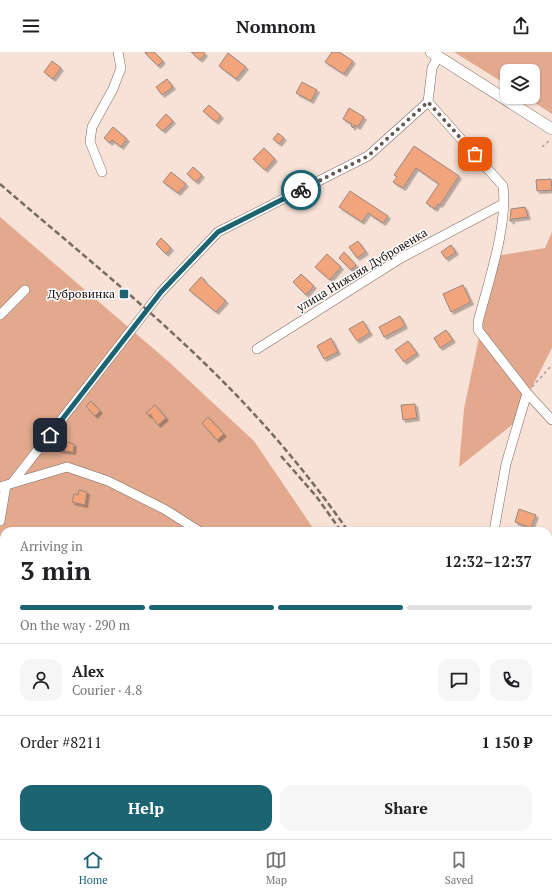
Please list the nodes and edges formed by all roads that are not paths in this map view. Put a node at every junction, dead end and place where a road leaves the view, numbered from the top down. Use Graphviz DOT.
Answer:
graph roads {
  1 [pos="118,52"];
  2 [pos="435,54"];
  3 [pos="428,102"];
  4 [pos="550,132"];
  5 [pos="102,172"];
  6 [pos="503,204"];
  7 [pos="25,290"];
  8 [pos="0,315"];
  9 [pos="257,349"];
  10 [pos="527,393"];
  11 [pos="552,420"];
  12 [pos="6,485"];
  13 [pos="0,521"];
  14 [pos="193,527"];
  15 [pos="495,527"];
  1 -- 5 [label="street"];
  2 -- 3 [label="street"];
  2 -- 4 [label="main road"];
  3 -- 6 [label="street"];
  3 -- 12 [label="street"];
  6 -- 9 [label="street, улица Нижняя Дубровенка"];
  6 -- 10 [label="street"];
  7 -- 8 [label="street"];
  10 -- 11 [label="street"];
  10 -- 15 [label="street"];
  12 -- 13 [label="street"];
  12 -- 14 [label="street"];
}
